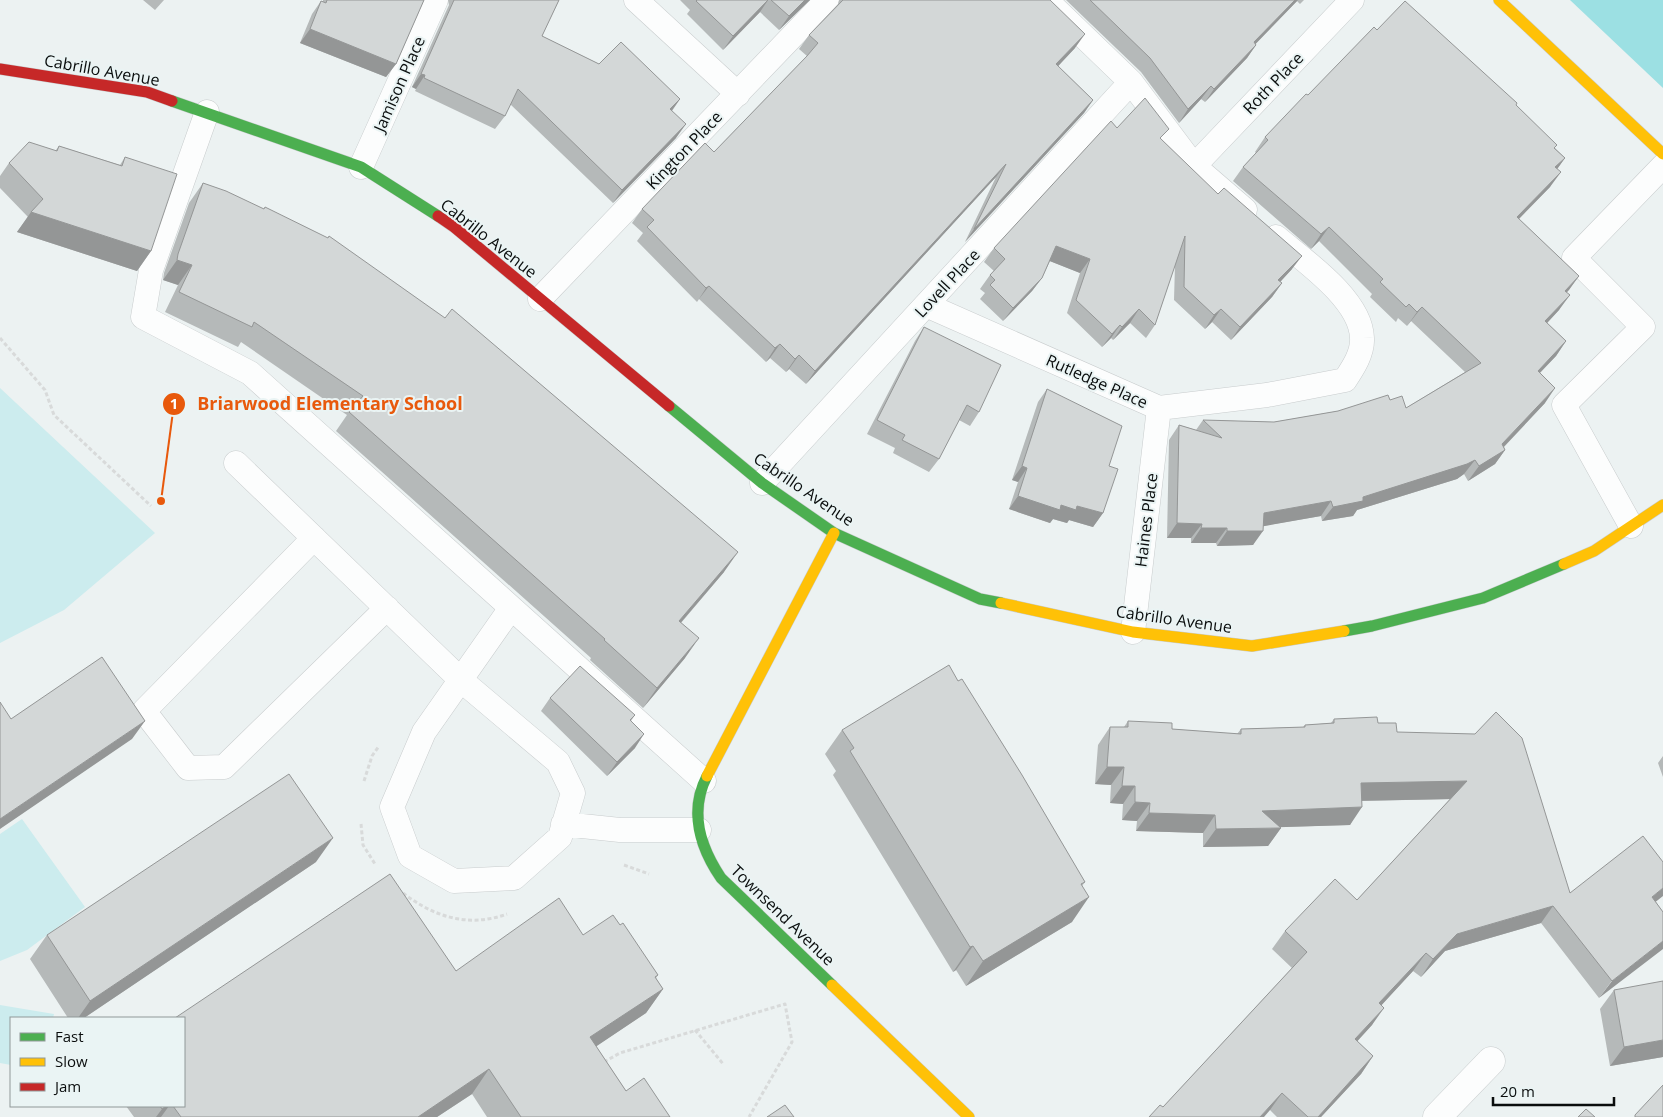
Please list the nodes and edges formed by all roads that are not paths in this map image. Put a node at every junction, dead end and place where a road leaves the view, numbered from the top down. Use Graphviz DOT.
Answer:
graph roads {
  1 [pos="436,0"];
  2 [pos="636,0"];
  3 [pos="827,0"];
  4 [pos="1046,0"];
  5 [pos="1352,0"];
  6 [pos="1499,0"];
  7 [pos="0,69"];
  8 [pos="1131,82"];
  9 [pos="738,94"];
  10 [pos="207,112"];
  11 [pos="1663,154"];
  12 [pos="1194,166"];
  13 [pos="1663,166"];
  14 [pos="361,167"];
  15 [pos="540,299"];
  16 [pos="926,305"];
  17 [pos="1159,408"];
  18 [pos="236,463"];
  19 [pos="762,483"];
  20 [pos="1663,505"];
  21 [pos="1631,526"];
  22 [pos="834,533"];
  23 [pos="314,538"];
  24 [pos="387,608"];
  25 [pos="511,608"];
  26 [pos="1133,632"];
  27 [pos="462,681"];
  28 [pos="704,781"];
  29 [pos="563,824"];
  30 [pos="699,830"];
  31 [pos="1491,1061"];
  32 [pos="969,1117"];
  33 [pos="1437,1117"];
  1 -- 14 [label="lane, Jamison Place"];
  2 -- 9 [label="lane"];
  3 -- 9 [label="lane, Kington Place"];
  4 -- 8 [label="lane"];
  5 -- 12 [label="lane, Roth Place"];
  6 -- 11 [label="street"];
  7 -- 10 [label="street, Cabrillo Avenue"];
  8 -- 12 [label="lane"];
  8 -- 16 [label="lane, Lovell Place"];
  9 -- 15 [label="lane, Kington Place"];
  10 -- 14 [label="street, Cabrillo Avenue"];
  10 -- 25 [label="lane"];
  12 -- 17 [label="lane, Rutledge Place"];
  13 -- 21 [label="lane"];
  14 -- 15 [label="street, Cabrillo Avenue"];
  15 -- 19 [label="street, Cabrillo Avenue"];
  16 -- 17 [label="lane, Rutledge Place"];
  16 -- 19 [label="lane, Lovell Place"];
  17 -- 26 [label="lane, Haines Place"];
  18 -- 23 [label="lane"];
  19 -- 22 [label="street, Cabrillo Avenue"];
  20 -- 21 [label="street, Cabrillo Avenue"];
  21 -- 26 [label="street, Cabrillo Avenue"];
  22 -- 26 [label="street, Cabrillo Avenue"];
  22 -- 28 [label="street, Townsend Avenue"];
  23 -- 24 [label="lane"];
  23 -- 24 [label="lane"];
  24 -- 27 [label="lane"];
  25 -- 27 [label="lane"];
  25 -- 28 [label="lane"];
  27 -- 29 [label="lane"];
  27 -- 29 [label="lane"];
  28 -- 30 [label="street, Townsend Avenue"];
  29 -- 30 [label="lane"];
  30 -- 32 [label="street, Townsend Avenue"];
  31 -- 33 [label="street"];
}
